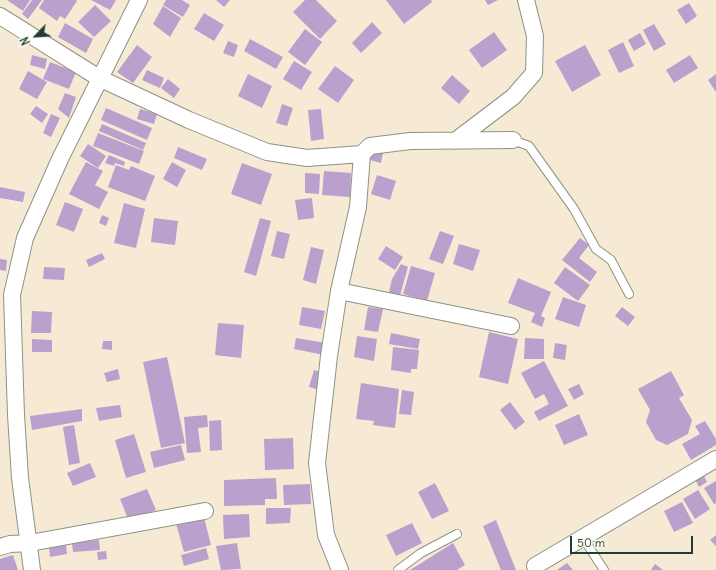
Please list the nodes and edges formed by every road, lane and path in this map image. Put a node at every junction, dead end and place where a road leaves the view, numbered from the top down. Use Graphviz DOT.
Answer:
graph roads {
  1 [pos="139,0"];
  2 [pos="526,0"];
  3 [pos="0,16"];
  4 [pos="99,78"];
  5 [pos="513,140"];
  6 [pos="455,141"];
  7 [pos="362,154"];
  8 [pos="339,290"];
  9 [pos="6,293"];
  10 [pos="630,294"];
  11 [pos="511,326"];
  12 [pos="716,459"];
  13 [pos="205,511"];
  14 [pos="457,534"];
  15 [pos="583,538"];
  16 [pos="30,543"];
  17 [pos="0,547"];
  18 [pos="535,566"];
  19 [pos="32,570"];
  20 [pos="340,570"];
  21 [pos="398,570"];
  22 [pos="604,570"];
  1 -- 4 [label="street"];
  2 -- 6 [label="street"];
  3 -- 4 [label="street"];
  4 -- 7 [label="street"];
  4 -- 9 [label="street"];
  5 -- 6 [label="street"];
  5 -- 10 [label="lane"];
  6 -- 7 [label="street"];
  7 -- 8 [label="street"];
  8 -- 11 [label="street"];
  8 -- 20 [label="street"];
  9 -- 16 [label="street"];
  12 -- 15 [label="street"];
  13 -- 16 [label="street"];
  14 -- 21 [label="lane"];
  15 -- 18 [label="street"];
  15 -- 22 [label="lane"];
  16 -- 17 [label="street"];
  16 -- 19 [label="street"];
}
